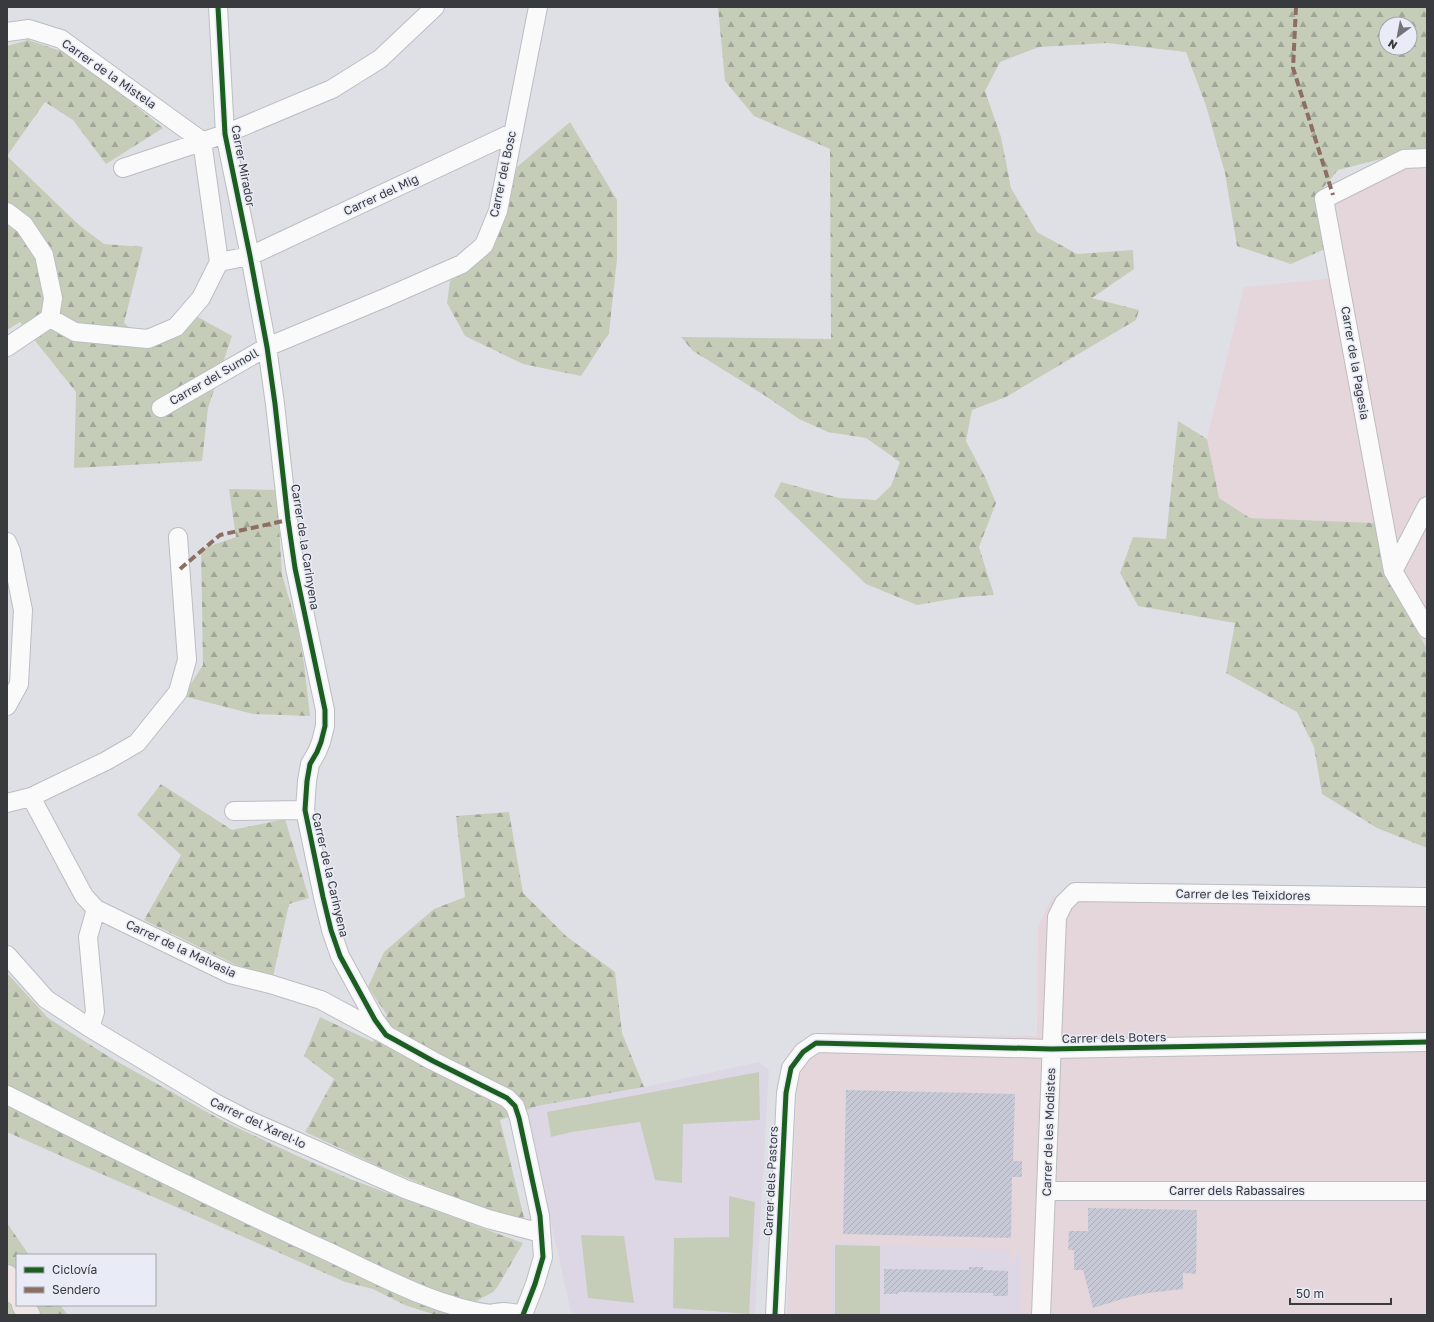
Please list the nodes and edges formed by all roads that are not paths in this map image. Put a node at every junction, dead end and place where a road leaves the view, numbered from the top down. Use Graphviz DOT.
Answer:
graph roads {
  1 [pos="218,7"];
  2 [pos="435,7"];
  3 [pos="538,7"];
  4 [pos="7,32"];
  5 [pos="512,133"];
  6 [pos="225,134"];
  7 [pos="202,141"];
  8 [pos="1427,158"];
  9 [pos="123,168"];
  10 [pos="7,212"];
  11 [pos="250,256"];
  12 [pos="219,262"];
  13 [pos="50,318"];
  14 [pos="7,347"];
  15 [pos="267,347"];
  16 [pos="161,408"];
  17 [pos="1427,506"];
  18 [pos="178,537"];
  19 [pos="7,542"];
  20 [pos="1393,571"];
  21 [pos="1427,629"];
  22 [pos="7,706"];
  23 [pos="31,797"];
  24 [pos="7,803"];
  25 [pos="305,810"];
  26 [pos="234,811"];
  27 [pos="1427,897"];
  28 [pos="1064,903"];
  29 [pos="96,909"];
  30 [pos="7,955"];
  31 [pos="90,1028"];
  32 [pos="386,1035"];
  33 [pos="1427,1042"];
  34 [pos="1052,1049"];
  35 [pos="804,1052"];
  36 [pos="7,1095"];
  37 [pos="1046,1191"];
  38 [pos="1427,1191"];
  39 [pos="541,1233"];
  40 [pos="7,1276"];
  41 [pos="16,1293"];
  42 [pos="435,1301"];
  43 [pos="24,1306"];
  44 [pos="488,1314"];
  45 [pos="30,1315"];
  46 [pos="446,1315"];
  47 [pos="522,1315"];
  48 [pos="775,1315"];
  49 [pos="1042,1315"];
  1 -- 6 [label="street, Carrer Mirador"];
  2 -- 6 [label="street"];
  3 -- 5 [label="street, Carrer del Bosc"];
  4 -- 7 [label="street, Carrer de la Mistela"];
  5 -- 11 [label="street, Carrer del Mig"];
  5 -- 15 [label="street, Carrer del Bosc"];
  6 -- 7 [label="street"];
  6 -- 11 [label="street, Carrer Mirador"];
  7 -- 9 [label="street"];
  7 -- 12 [label="street"];
  8 -- 20 [label="street, Carrer de la Pagesia"];
  10 -- 13 [label="street"];
  11 -- 12 [label="street, Carrer del Mig"];
  11 -- 15 [label="street, Carrer de la Carinyena"];
  12 -- 13 [label="street"];
  13 -- 14 [label="street"];
  15 -- 16 [label="street, Carrer del Sumoll"];
  15 -- 25 [label="street, Carrer de la Carinyena"];
  17 -- 20 [label="street"];
  18 -- 23 [label="street"];
  19 -- 22 [label="street"];
  20 -- 21 [label="street, Carrer de la Pagesia"];
  23 -- 24 [label="street"];
  23 -- 29 [label="street, Carrer de la Malvasia"];
  25 -- 26 [label="street"];
  25 -- 32 [label="street, Carrer de la Carinyena"];
  27 -- 28 [label="street, Carrer de les Teixidores"];
  28 -- 34 [label="street, Carrer de les Modistes"];
  29 -- 31 [label="street"];
  29 -- 32 [label="street, Carrer de la Malvasia"];
  30 -- 31 [label="street, Carrer del Xarel·lo"];
  31 -- 39 [label="street, Carrer del Xarel·lo"];
  32 -- 39 [label="street, Carrer de la Carinyena"];
  33 -- 34 [label="street, Carrer dels Boters"];
  34 -- 35 [label="street, Carrer dels Boters"];
  34 -- 37 [label="street, Carrer de les Modistes"];
  35 -- 48 [label="street, Carrer dels Pastors"];
  36 -- 42 [label="street"];
  37 -- 38 [label="street, Carrer dels Rabassaires"];
  37 -- 49 [label="street, Carrer de les Modistes"];
  39 -- 47 [label="street, Carrer de la Carinyena"];
  40 -- 41 [label="highway"];
  42 -- 44 [label="street"];
  42 -- 46 [label="street"];
  43 -- 45 [label="highway"];
  44 -- 47 [label="street"];
}
